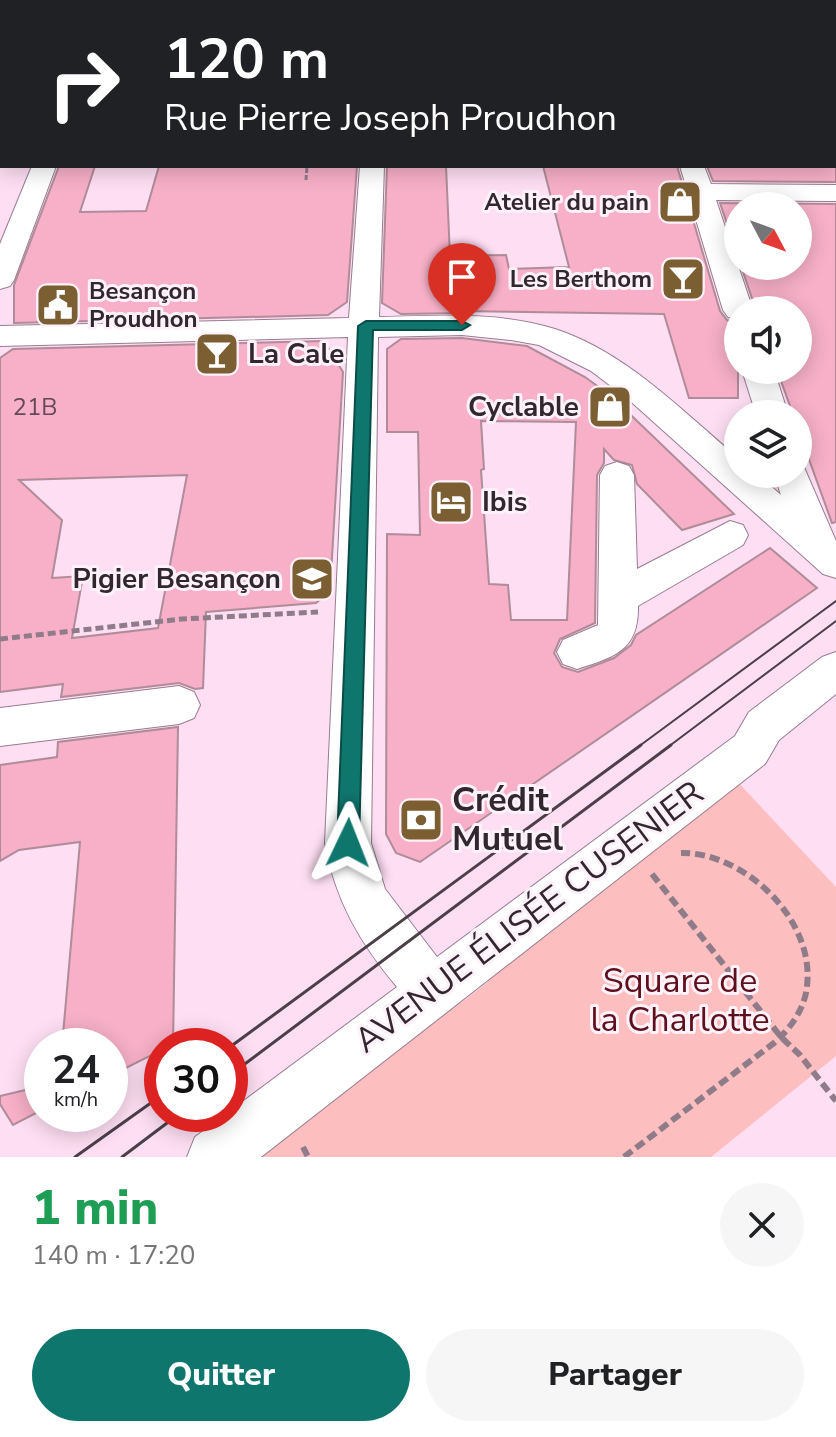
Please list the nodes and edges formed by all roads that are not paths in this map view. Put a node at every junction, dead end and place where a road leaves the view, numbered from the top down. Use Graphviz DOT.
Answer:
graph roads {
  1 [pos="43,168"];
  2 [pos="372,168"];
  3 [pos="696,179"];
  4 [pos="836,193"];
  5 [pos="3,267"];
  6 [pos="734,296"];
  7 [pos="366,326"];
  8 [pos="0,336"];
  9 [pos="703,450"];
  10 [pos="724,458"];
  11 [pos="617,475"];
  12 [pos="767,501"];
  13 [pos="828,557"];
  14 [pos="619,598"];
  15 [pos="577,652"];
  16 [pos="836,670"];
  17 [pos="179,705"];
  18 [pos="0,727"];
  19 [pos="432,990"];
  20 [pos="215,1157"];
  1 -- 5 [label="street"];
  2 -- 7 [label="street"];
  3 -- 4 [label="street"];
  3 -- 6 [label="street"];
  7 -- 8 [label="street"];
  7 -- 9 [label="street"];
  7 -- 19 [label="street"];
  9 -- 10 [label="street"];
  9 -- 12 [label="street"];
  11 -- 14 [label="street"];
  12 -- 13 [label="street"];
  12 -- 14 [label="street"];
  14 -- 15 [label="street"];
  16 -- 19 [label="street, AVENUE ÉLISÉE CUSENIER"];
  17 -- 18 [label="street"];
  19 -- 20 [label="street, AVENUE ÉLISÉE CUSENIER"];
}
